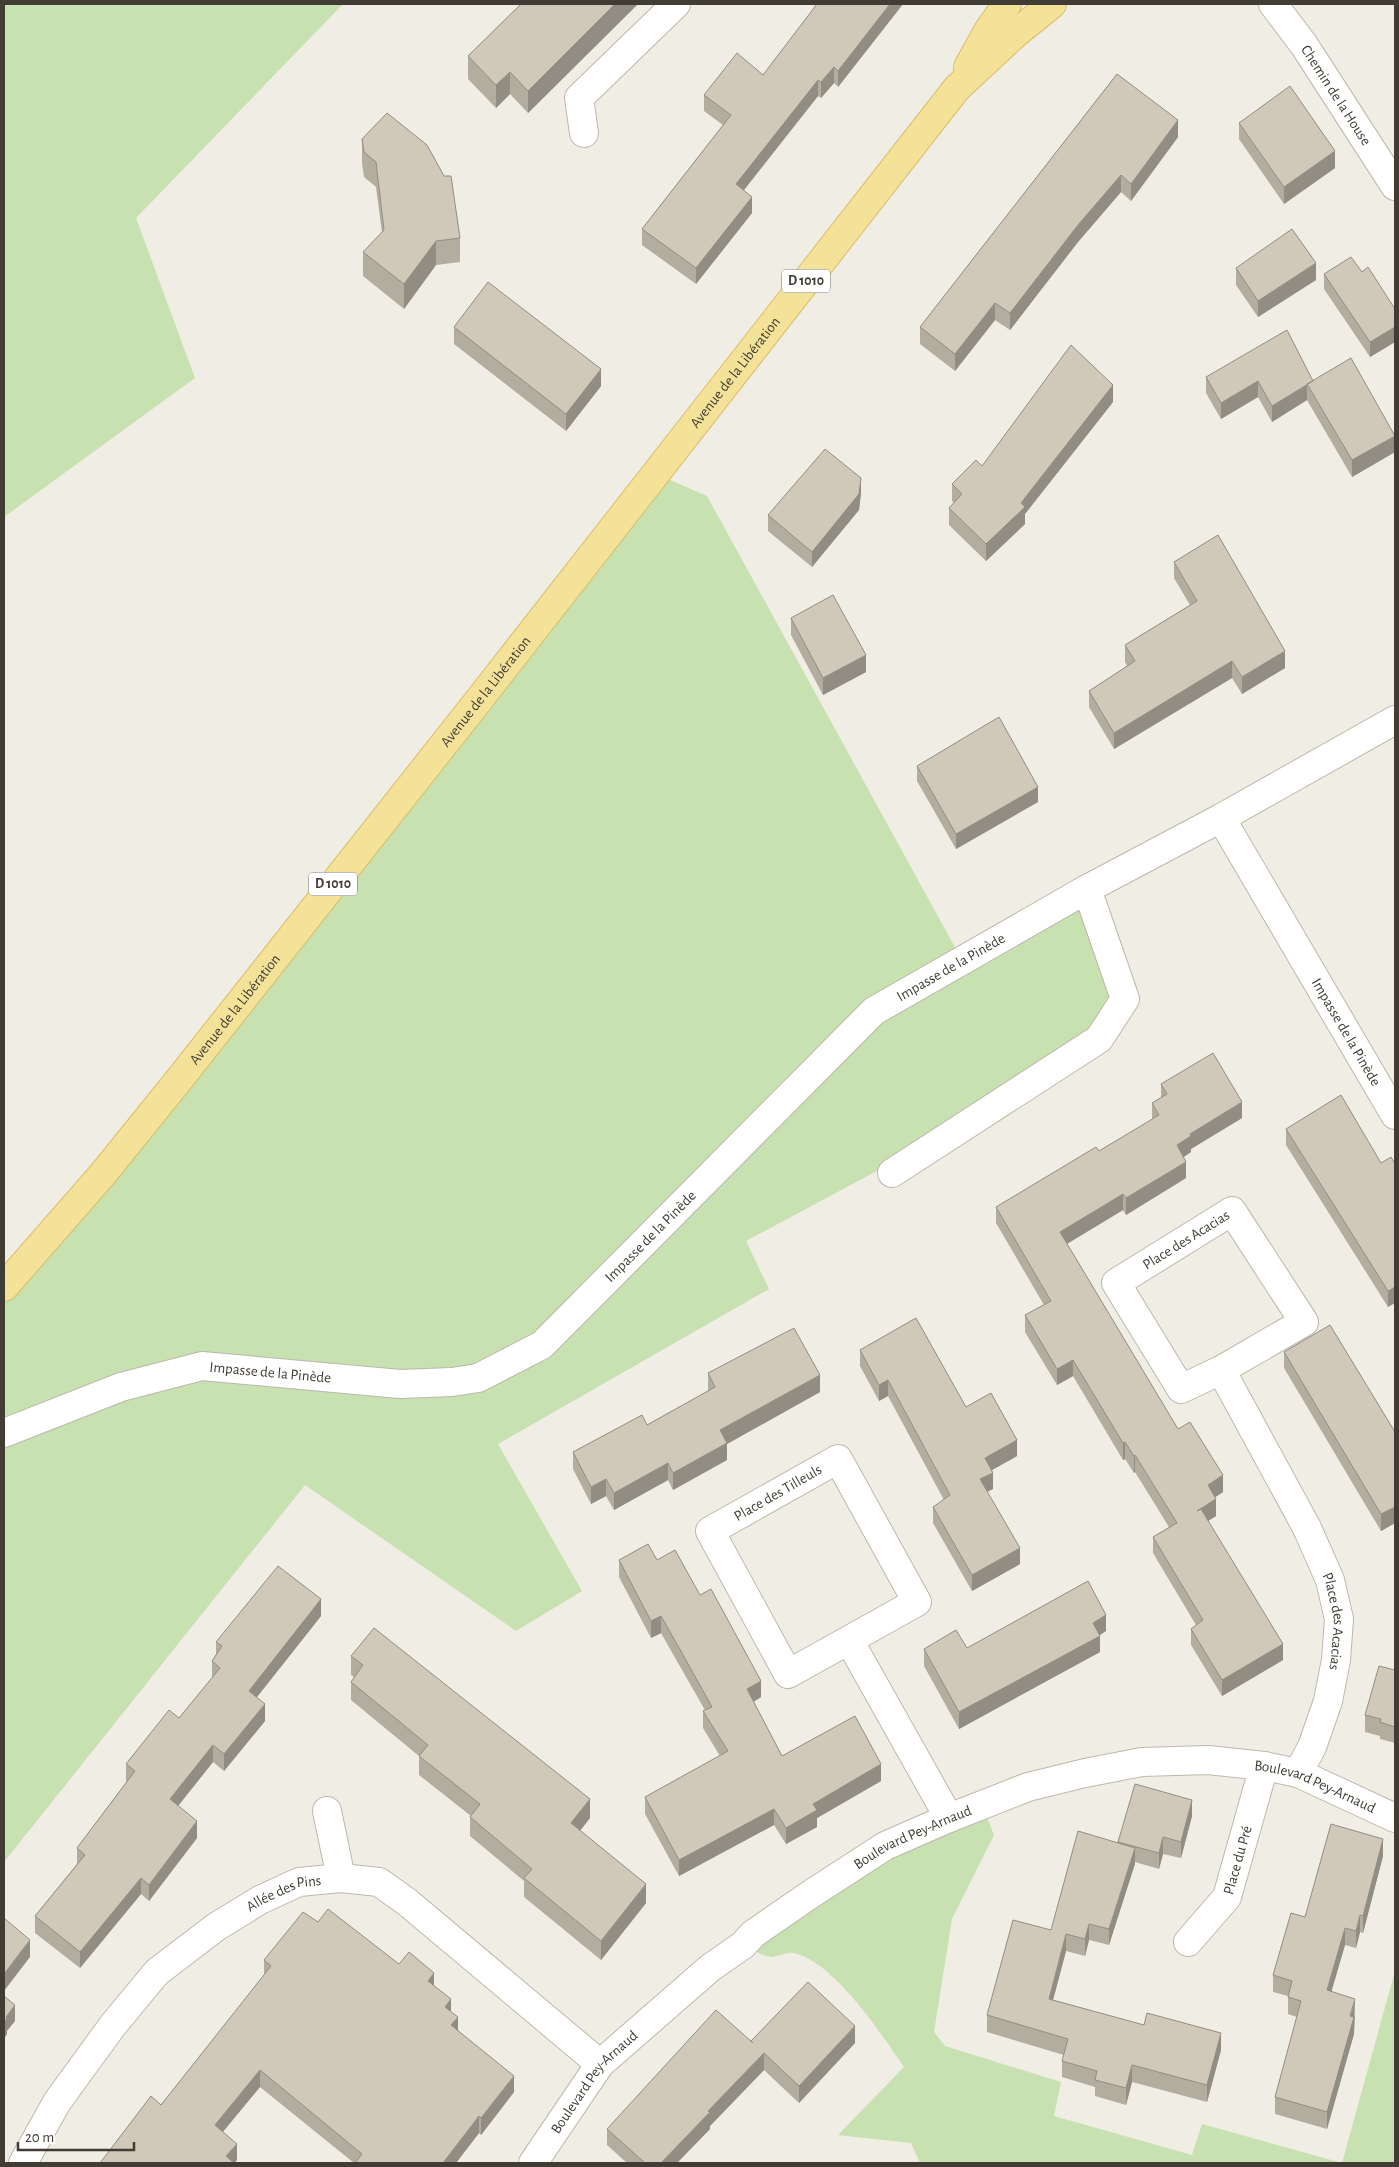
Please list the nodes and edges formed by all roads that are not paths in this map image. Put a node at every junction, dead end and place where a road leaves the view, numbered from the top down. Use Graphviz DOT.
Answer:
graph roads {
  1 [pos="676,4"];
  2 [pos="1007,4"];
  3 [pos="1052,4"];
  4 [pos="1272,4"];
  5 [pos="957,88"];
  6 [pos="584,133"];
  7 [pos="1395,186"];
  8 [pos="1395,720"];
  9 [pos="1221,818"];
  10 [pos="1087,889"];
  11 [pos="1395,1115"];
  12 [pos="892,1173"];
  13 [pos="4,1287"];
  14 [pos="1221,1370"];
  15 [pos="4,1433"];
  16 [pos="849,1640"];
  17 [pos="1264,1766"];
  18 [pos="1298,1773"];
  19 [pos="327,1811"];
  20 [pos="950,1818"];
  21 [pos="1395,1818"];
  22 [pos="341,1878"];
  23 [pos="1188,1942"];
  24 [pos="600,2064"];
  25 [pos="23,2163"];
  26 [pos="534,2163"];
  1 -- 6 [label="street"];
  2 -- 5 [label="main road, Avenue de la Libération / D 1010"];
  3 -- 5 [label="main road, Avenue de la Libération / D 1010"];
  4 -- 7 [label="street, Chemin de la House"];
  5 -- 13 [label="main road, Avenue de la Libération / D 1010"];
  8 -- 9 [label="street, Impasse de la Pinède"];
  9 -- 10 [label="street, Impasse de la Pinède"];
  9 -- 11 [label="street, Impasse de la Pinède"];
  10 -- 12 [label="street"];
  10 -- 15 [label="street, Impasse de la Pinède"];
  14 -- 14 [label="street, Place des Acacias"];
  14 -- 18 [label="street, Place des Acacias"];
  16 -- 16 [label="street, Place des Tilleuls"];
  16 -- 20 [label="street"];
  17 -- 18 [label="street, Boulevard Pey-Arnaud"];
  17 -- 20 [label="street, Boulevard Pey-Arnaud"];
  17 -- 23 [label="street, Place du Pré"];
  18 -- 21 [label="street, Boulevard Pey-Arnaud"];
  19 -- 22 [label="street"];
  20 -- 24 [label="street, Boulevard Pey-Arnaud"];
  22 -- 24 [label="street, Allée des Pins"];
  22 -- 25 [label="street, Allée des Pins"];
  24 -- 26 [label="street, Boulevard Pey-Arnaud"];
}
